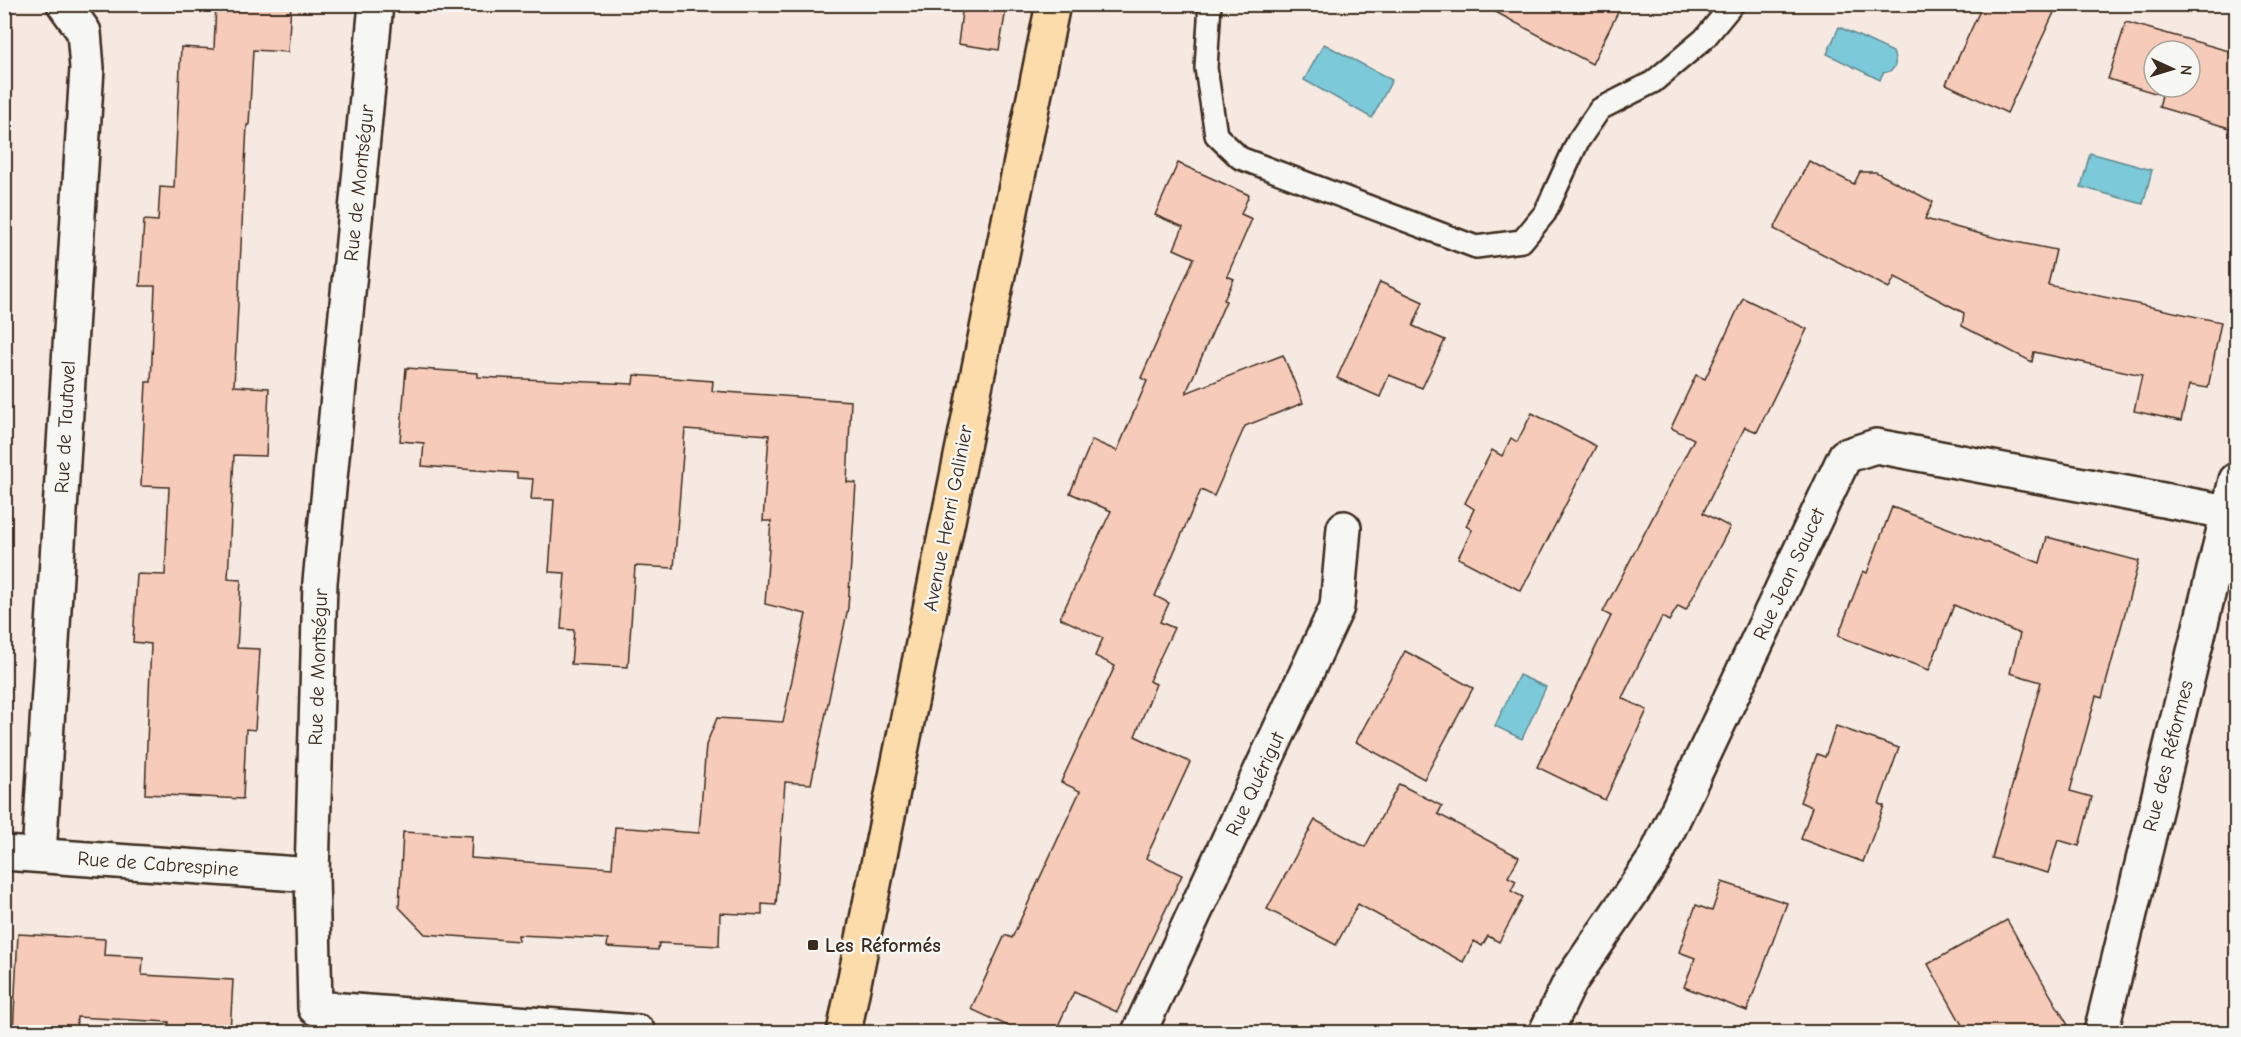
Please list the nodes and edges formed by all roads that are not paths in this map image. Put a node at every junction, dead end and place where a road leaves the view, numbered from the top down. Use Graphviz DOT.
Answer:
graph roads {
  1 [pos="64,4"];
  2 [pos="376,4"];
  3 [pos="1053,4"];
  4 [pos="1210,4"];
  5 [pos="1733,4"];
  6 [pos="2236,480"];
  7 [pos="2227,512"];
  8 [pos="1344,528"];
  9 [pos="4,853"];
  10 [pos="39,855"];
  11 [pos="312,875"];
  12 [pos="315,1020"];
  13 [pos="638,1032"];
  14 [pos="844,1032"];
  15 [pos="1139,1032"];
  16 [pos="1546,1032"];
  17 [pos="2101,1032"];
  1 -- 10 [label="street, Rue de Tautavel"];
  2 -- 11 [label="street, Rue de Montségur"];
  3 -- 14 [label="main road, Avenue Henri Galinier"];
  4 -- 5 [label="lane"];
  6 -- 7 [label="street, Rue des Réformes"];
  7 -- 16 [label="street, Rue Jean Saucet"];
  7 -- 17 [label="street, Rue des Réformes"];
  8 -- 15 [label="street, Rue Quérigut"];
  9 -- 10 [label="street, Rue de Cabrespine"];
  10 -- 11 [label="street, Rue de Cabrespine"];
  11 -- 12 [label="street, Rue de Montségur"];
  12 -- 13 [label="street, Rue de Montségur"];
}
